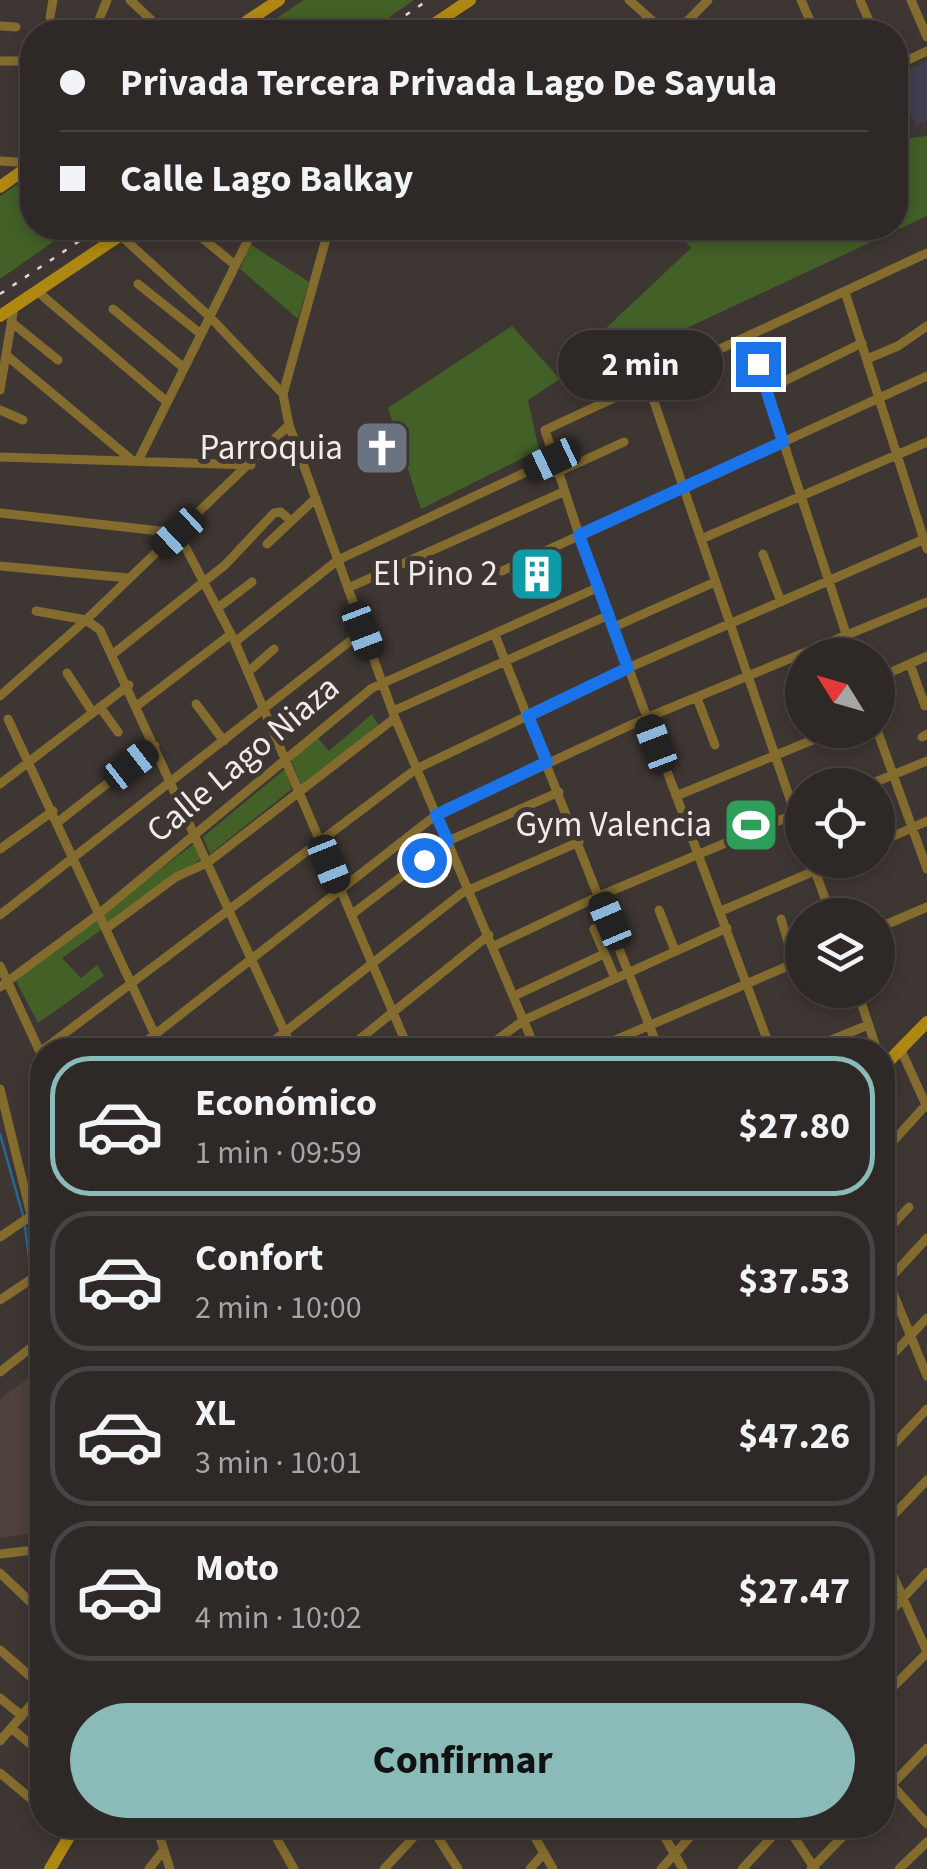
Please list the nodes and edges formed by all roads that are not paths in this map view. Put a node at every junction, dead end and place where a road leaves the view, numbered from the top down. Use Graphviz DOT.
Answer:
graph roads {
  1 [pos="53,0"];
  2 [pos="130,0"];
  3 [pos="278,0"];
  4 [pos="470,0"];
  5 [pos="630,0"];
  6 [pos="708,0"];
  7 [pos="911,0"];
  8 [pos="50,17"];
  9 [pos="151,20"];
  10 [pos="249,20"];
  11 [pos="440,20"];
  12 [pos="652,20"];
  13 [pos="689,20"];
  14 [pos="0,26"];
  15 [pos="16,27"];
  16 [pos="927,37"];
  17 [pos="112,240"];
  18 [pos="134,240"];
  19 [pos="205,240"];
  20 [pos="248,240"];
  21 [pos="326,240"];
  22 [pos="927,253"];
  23 [pos="235,265"];
  24 [pos="138,284"];
  25 [pos="38,292"];
  26 [pos="845,292"];
  27 [pos="113,309"];
  28 [pos="210,316"];
  29 [pos="5,319"];
  30 [pos="927,326"];
  31 [pos="201,334"];
  32 [pos="748,338"];
  33 [pos="862,343"];
  34 [pos="6,355"];
  35 [pos="867,358"];
  36 [pos="58,360"];
  37 [pos="184,368"];
  38 [pos="927,376"];
  39 [pos="648,384"];
  40 [pos="0,390"];
  41 [pos="766,390"];
  42 [pos="284,394"];
  43 [pos="880,398"];
  44 [pos="166,402"];
  45 [pos="0,410"];
  46 [pos="23,420"];
  47 [pos="289,425"];
  48 [pos="624,442"];
  49 [pos="783,442"];
  50 [pos="927,442"];
  51 [pos="898,456"];
  52 [pos="0,457"];
  53 [pos="552,460"];
  54 [pos="135,461"];
  55 [pos="251,465"];
  56 [pos="556,473"];
  57 [pos="683,488"];
  58 [pos="563,492"];
  59 [pos="802,497"];
  60 [pos="316,498"];
  61 [pos="0,513"];
  62 [pos="292,521"];
  63 [pos="178,533"];
  64 [pos="579,535"];
  65 [pos="700,539"];
  66 [pos="926,542"];
  67 [pos="267,544"];
  68 [pos="763,554"];
  69 [pos="338,560"];
  70 [pos="0,566"];
  71 [pos="502,571"];
  72 [pos="129,578"];
  73 [pos="207,581"];
  74 [pos="252,582"];
  75 [pos="715,582"];
  76 [pos="830,582"];
  77 [pos="599,587"];
  78 [pos="348,588"];
  79 [pos="781,602"];
  80 [pos="927,602"];
  81 [pos="219,607"];
  82 [pos="36,612"];
  83 [pos="609,615"];
  84 [pos="86,620"];
  85 [pos="730,624"];
  86 [pos="614,628"];
  87 [pos="363,631"];
  88 [pos="494,634"];
  89 [pos="847,636"];
  90 [pos="233,638"];
  91 [pos="274,649"];
  92 [pos="113,654"];
  93 [pos="927,656"];
  94 [pos="506,662"];
  95 [pos="910,664"];
  96 [pos="628,668"];
  97 [pos="895,671"];
  98 [pos="248,672"];
  99 [pos="67,674"];
  100 [pos="749,676"];
  101 [pos="382,683"];
  102 [pos="130,686"];
  103 [pos="0,696"];
  104 [pos="698,698"];
  105 [pos="196,704"];
  106 [pos="138,705"];
  107 [pos="925,706"];
  108 [pos="96,710"];
  109 [pos="264,711"];
  110 [pos="394,714"];
  111 [pos="528,716"];
  112 [pos="646,718"];
  113 [pos="8,719"];
  114 [pos="118,732"];
  115 [pos="224,741"];
  116 [pos="156,746"];
  117 [pos="715,746"];
  118 [pos="794,748"];
  119 [pos="775,756"];
  120 [pos="284,760"];
  121 [pos="927,761"];
  122 [pos="30,762"];
  123 [pos="547,762"];
  124 [pos="416,769"];
  125 [pos="895,774"];
  126 [pos="785,779"];
  127 [pos="171,782"];
  128 [pos="895,783"];
  129 [pos="0,784"];
  130 [pos="297,790"];
  131 [pos="559,792"];
  132 [pos="676,796"];
  133 [pos="53,810"];
  134 [pos="436,815"];
  135 [pos="785,818"];
  136 [pos="927,821"];
  137 [pos="58,822"];
  138 [pos="912,828"];
  139 [pos="195,836"];
  140 [pos="895,836"];
  141 [pos="319,839"];
  142 [pos="448,841"];
  143 [pos="579,842"];
  144 [pos="0,849"];
  145 [pos="700,856"];
  146 [pos="74,858"];
  147 [pos="208,863"];
  148 [pos="927,869"];
  149 [pos="788,878"];
  150 [pos="340,888"];
  151 [pos="469,890"];
  152 [pos="599,896"];
  153 [pos="927,906"];
  154 [pos="659,910"];
  155 [pos="228,911"];
  156 [pos="721,911"];
  157 [pos="100,913"];
  158 [pos="351,915"];
  159 [pos="0,916"];
  160 [pos="780,919"];
  161 [pos="895,920"];
  162 [pos="107,928"];
  163 [pos="727,928"];
  164 [pos="594,929"];
  165 [pos="785,930"];
  166 [pos="489,935"];
  167 [pos="494,946"];
  168 [pos="675,951"];
  169 [pos="604,954"];
  170 [pos="250,960"];
  171 [pos="372,962"];
  172 [pos="0,966"];
  173 [pos="785,968"];
  174 [pos="630,971"];
  175 [pos="615,978"];
  176 [pos="747,983"];
  177 [pos="4,984"];
  178 [pos="132,985"];
  179 [pos="514,996"];
  180 [pos="862,1008"];
  181 [pos="394,1015"];
  182 [pos="524,1020"];
  183 [pos="927,1022"];
  184 [pos="868,1024"];
  185 [pos="650,1025"];
  186 [pos="285,1031"];
  187 [pos="156,1034"];
  188 [pos="33,1038"];
  189 [pos="62,1038"];
  190 [pos="151,1038"];
  191 [pos="158,1038"];
  192 [pos="277,1038"];
  193 [pos="288,1038"];
  194 [pos="362,1038"];
  195 [pos="404,1038"];
  196 [pos="499,1038"];
  197 [pos="531,1038"];
  198 [pos="620,1038"];
  199 [pos="655,1038"];
  200 [pos="768,1038"];
  201 [pos="835,1038"];
  202 [pos="873,1038"];
  203 [pos="900,1048"];
  204 [pos="895,1054"];
  205 [pos="0,1089"];
  206 [pos="927,1106"];
  207 [pos="895,1140"];
  208 [pos="909,1207"];
  209 [pos="28,1217"];
  210 [pos="895,1222"];
  211 [pos="0,1237"];
  212 [pos="927,1238"];
  213 [pos="895,1273"];
  214 [pos="30,1279"];
  215 [pos="0,1300"];
  216 [pos="895,1306"];
  217 [pos="927,1318"];
  218 [pos="909,1337"];
  219 [pos="30,1348"];
  220 [pos="895,1352"];
  221 [pos="0,1372"];
  222 [pos="927,1376"];
  223 [pos="927,1408"];
  224 [pos="895,1443"];
  225 [pos="927,1480"];
  226 [pos="895,1513"];
  227 [pos="30,1551"];
  228 [pos="0,1554"];
  229 [pos="927,1572"];
  230 [pos="0,1573"];
  231 [pos="895,1581"];
  232 [pos="902,1598"];
  233 [pos="30,1602"];
  234 [pos="895,1606"];
  235 [pos="0,1650"];
  236 [pos="927,1652"];
  237 [pos="30,1677"];
  238 [pos="895,1685"];
  239 [pos="0,1698"];
  240 [pos="30,1707"];
  241 [pos="22,1716"];
  242 [pos="11,1728"];
  243 [pos="0,1741"];
  244 [pos="30,1744"];
  245 [pos="927,1748"];
  246 [pos="0,1773"];
  247 [pos="895,1783"];
  248 [pos="895,1789"];
  249 [pos="30,1798"];
  250 [pos="925,1818"];
  251 [pos="68,1838"];
  252 [pos="160,1838"];
  253 [pos="276,1838"];
  254 [pos="411,1838"];
  255 [pos="431,1838"];
  256 [pos="535,1838"];
  257 [pos="665,1838"];
  258 [pos="689,1838"];
  259 [pos="772,1838"];
  260 [pos="793,1838"];
  261 [pos="842,1838"];
  262 [pos="927,1842"];
  263 [pos="163,1851"];
  264 [pos="544,1853"];
  265 [pos="674,1854"];
  266 [pos="813,1868"];
  267 [pos="50,1869"];
  268 [pos="149,1869"];
  269 [pos="170,1869"];
  270 [pos="294,1869"];
  271 [pos="384,1869"];
  272 [pos="458,1869"];
  273 [pos="530,1869"];
  274 [pos="553,1869"];
  275 [pos="661,1869"];
  276 [pos="683,1869"];
  277 [pos="742,1869"];
  278 [pos="900,1869"];
  1 -- 8 [label="street"];
  2 -- 9 [label="street"];
  3 -- 10 [label="main road"];
  4 -- 11 [label="main road"];
  5 -- 12 [label="street"];
  6 -- 13 [label="street"];
  7 -- 16 [label="street"];
  14 -- 15 [label="street"];
  17 -- 25 [label="main road"];
  18 -- 28 [label="street"];
  19 -- 23 [label="street"];
  20 -- 23 [label="street"];
  21 -- 42 [label="street"];
  22 -- 26 [label="street"];
  23 -- 28 [label="street"];
  24 -- 31 [label="street"];
  25 -- 29 [label="main road"];
  25 -- 44 [label="street"];
  26 -- 32 [label="street"];
  26 -- 33 [label="street"];
  27 -- 37 [label="street"];
  28 -- 31 [label="street"];
  28 -- 42 [label="street"];
  29 -- 34 [label="street"];
  29 -- 36 [label="street"];
  30 -- 35 [label="street"];
  31 -- 37 [label="street"];
  32 -- 39 [label="street"];
  32 -- 41 [label="street"];
  33 -- 35 [label="street"];
  33 -- 41 [label="street"];
  34 -- 40 [label="street"];
  34 -- 54 [label="street"];
  35 -- 43 [label="street"];
  37 -- 44 [label="street"];
  38 -- 43 [label="street"];
  39 -- 53 [label="street"];
  39 -- 57 [label="street"];
  41 -- 49 [label="street"];
  42 -- 47 [label="street"];
  43 -- 49 [label="street"];
  43 -- 51 [label="street"];
  44 -- 54 [label="street"];
  45 -- 46 [label="street"];
  47 -- 55 [label="street"];
  47 -- 60 [label="street"];
  48 -- 56 [label="street"];
  49 -- 57 [label="street"];
  49 -- 59 [label="street"];
  50 -- 51 [label="street"];
  51 -- 59 [label="street"];
  51 -- 66 [label="street"];
  52 -- 54 [label="street"];
  53 -- 56 [label="street"];
  53 -- 69 [label="street"];
  54 -- 55 [label="street"];
  55 -- 63 [label="street"];
  56 -- 58 [label="street"];
  57 -- 64 [label="street"];
  57 -- 65 [label="street"];
  58 -- 64 [label="street"];
  58 -- 78 [label="street"];
  59 -- 65 [label="street"];
  59 -- 76 [label="street"];
  60 -- 62 [label="street"];
  60 -- 69 [label="street"];
  61 -- 63 [label="street"];
  62 -- 67 [label="street"];
  62 -- 73 [label="street"];
  63 -- 72 [label="street"];
  63 -- 73 [label="street"];
  64 -- 71 [label="street"];
  64 -- 77 [label="street"];
  65 -- 75 [label="street"];
  66 -- 76 [label="street"];
  68 -- 79 [label="street"];
  69 -- 78 [label="street"];
  69 -- 90 [label="street"];
  70 -- 72 [label="street"];
  72 -- 84 [label="street"];
  73 -- 81 [label="street"];
  73 -- 92 [label="street"];
  74 -- 81 [label="street"];
  75 -- 85 [label="street"];
  75 -- 86 [label="street"];
  76 -- 79 [label="street"];
  76 -- 89 [label="street"];
  77 -- 83 [label="street"];
  77 -- 88 [label="street, Calle Lago Niaza"];
  78 -- 87 [label="street"];
  79 -- 85 [label="street"];
  80 -- 89 [label="street"];
  81 -- 90 [label="street"];
  82 -- 84 [label="street"];
  83 -- 86 [label="street"];
  83 -- 94 [label="street"];
  84 -- 92 [label="street"];
  84 -- 103 [label="street"];
  85 -- 96 [label="street"];
  85 -- 100 [label="street"];
  86 -- 96 [label="street"];
  87 -- 101 [label="street"];
  87 -- 109 [label="street"];
  88 -- 94 [label="street"];
  88 -- 101 [label="street, Calle Lago Niaza"];
  89 -- 100 [label="street"];
  90 -- 98 [label="street"];
  90 -- 106 [label="street"];
  91 -- 98 [label="street"];
  92 -- 102 [label="street"];
  93 -- 95 [label="street"];
  94 -- 110 [label="street"];
  94 -- 111 [label="street"];
  95 -- 97 [label="street"];
  95 -- 107 [label="street"];
  96 -- 111 [label="street"];
  96 -- 112 [label="street"];
  98 -- 109 [label="street"];
  99 -- 108 [label="street"];
  100 -- 104 [label="street"];
  100 -- 119 [label="street"];
  101 -- 110 [label="street"];
  101 -- 120 [label="street, Calle Lago Niaza"];
  102 -- 106 [label="street"];
  102 -- 108 [label="street"];
  104 -- 112 [label="street"];
  104 -- 117 [label="street"];
  105 -- 115 [label="street"];
  106 -- 116 [label="street"];
  108 -- 114 [label="street"];
  108 -- 122 [label="street"];
  109 -- 115 [label="street"];
  109 -- 120 [label="street"];
  110 -- 124 [label="street"];
  110 -- 130 [label="street"];
  111 -- 123 [label="street"];
  111 -- 124 [label="street"];
  112 -- 123 [label="street"];
  112 -- 132 [label="street"];
  113 -- 122 [label="street"];
  115 -- 127 [label="street"];
  116 -- 127 [label="street"];
  116 -- 137 [label="street"];
  118 -- 119 [label="street"];
  119 -- 126 [label="street"];
  119 -- 132 [label="street"];
  120 -- 130 [label="street"];
  120 -- 139 [label="street, Calle Lago Niaza"];
  121 -- 125 [label="street"];
  122 -- 129 [label="street"];
  122 -- 133 [label="street"];
  123 -- 131 [label="street"];
  123 -- 134 [label="street"];
  124 -- 134 [label="street"];
  124 -- 141 [label="street"];
  127 -- 139 [label="street"];
  127 -- 146 [label="street"];
  128 -- 138 [label="street"];
  130 -- 141 [label="street"];
  130 -- 147 [label="street"];
  131 -- 142 [label="street"];
  131 -- 143 [label="street"];
  132 -- 145 [label="street"];
  133 -- 137 [label="street"];
  133 -- 144 [label="street"];
  134 -- 142 [label="street"];
  134 -- 150 [label="street"];
  135 -- 145 [label="street"];
  136 -- 138 [label="street"];
  137 -- 146 [label="street"];
  138 -- 140 [label="street"];
  138 -- 148 [label="street"];
  139 -- 147 [label="street"];
  139 -- 157 [label="street, Calle Lago Niaza"];
  141 -- 150 [label="street"];
  141 -- 155 [label="street"];
  142 -- 151 [label="street"];
  142 -- 158 [label="street"];
  143 -- 151 [label="street"];
  143 -- 152 [label="street"];
  145 -- 152 [label="street"];
  145 -- 156 [label="street"];
  146 -- 157 [label="street"];
  146 -- 159 [label="street"];
  147 -- 155 [label="street"];
  147 -- 162 [label="street"];
  149 -- 156 [label="street"];
  150 -- 158 [label="street"];
  150 -- 170 [label="street"];
  151 -- 166 [label="street"];
  151 -- 171 [label="street"];
  152 -- 167 [label="street"];
  152 -- 174 [label="street"];
  153 -- 161 [label="street"];
  154 -- 168 [label="street"];
  155 -- 170 [label="street"];
  155 -- 178 [label="street"];
  156 -- 163 [label="street"];
  157 -- 162 [label="street"];
  157 -- 177 [label="street, Calle Lago Niaza"];
  158 -- 171 [label="street"];
  160 -- 165 [label="street"];
  162 -- 178 [label="street"];
  163 -- 168 [label="street"];
  163 -- 176 [label="street"];
  164 -- 169 [label="street"];
  166 -- 167 [label="street"];
  166 -- 181 [label="street"];
  167 -- 179 [label="street"];
  168 -- 174 [label="street"];
  169 -- 175 [label="street"];
  169 -- 179 [label="street"];
  170 -- 186 [label="street"];
  170 -- 187 [label="street"];
  171 -- 181 [label="street"];
  171 -- 186 [label="street"];
  172 -- 177 [label="street"];
  173 -- 176 [label="street"];
  174 -- 175 [label="street"];
  174 -- 185 [label="street"];
  175 -- 182 [label="street"];
  176 -- 185 [label="street"];
  176 -- 200 [label="street"];
  177 -- 188 [label="street"];
  178 -- 187 [label="street"];
  178 -- 189 [label="street"];
  179 -- 182 [label="street"];
  180 -- 184 [label="street"];
  181 -- 194 [label="street"];
  181 -- 195 [label="street"];
  182 -- 196 [label="street"];
  182 -- 197 [label="street"];
  183 -- 203 [label="main road"];
  184 -- 201 [label="street"];
  184 -- 202 [label="street"];
  185 -- 198 [label="street"];
  185 -- 199 [label="street"];
  186 -- 192 [label="street"];
  186 -- 193 [label="street"];
  187 -- 190 [label="street"];
  187 -- 191 [label="street"];
  203 -- 204 [label="main road"];
  203 -- 206 [label="street"];
  205 -- 209 [label="street"];
  206 -- 207 [label="street"];
  208 -- 210 [label="street"];
  209 -- 211 [label="street"];
  212 -- 213 [label="street"];
  214 -- 215 [label="street"];
  216 -- 218 [label="street"];
  217 -- 218 [label="street"];
  218 -- 220 [label="street"];
  218 -- 222 [label="street"];
  219 -- 221 [label="street"];
  223 -- 224 [label="street"];
  225 -- 226 [label="street"];
  227 -- 228 [label="street"];
  229 -- 232 [label="street"];
  230 -- 233 [label="street"];
  231 -- 232 [label="street"];
  232 -- 234 [label="street"];
  232 -- 236 [label="street"];
  235 -- 237 [label="street"];
  236 -- 238 [label="street"];
  239 -- 241 [label="street"];
  240 -- 241 [label="street"];
  241 -- 242 [label="street"];
  242 -- 243 [label="street"];
  242 -- 244 [label="street"];
  245 -- 247 [label="street"];
  246 -- 249 [label="street"];
  248 -- 250 [label="street"];
  251 -- 267 [label="main road"];
  252 -- 263 [label="street"];
  253 -- 270 [label="street"];
  254 -- 271 [label="street"];
  255 -- 272 [label="street"];
  256 -- 264 [label="street"];
  257 -- 265 [label="street"];
  258 -- 265 [label="street"];
  259 -- 277 [label="street"];
  260 -- 266 [label="street"];
  261 -- 266 [label="street"];
  262 -- 278 [label="street"];
  263 -- 268 [label="street"];
  263 -- 269 [label="street"];
  264 -- 273 [label="street"];
  264 -- 274 [label="street"];
  265 -- 275 [label="street"];
  265 -- 276 [label="street"];
}
